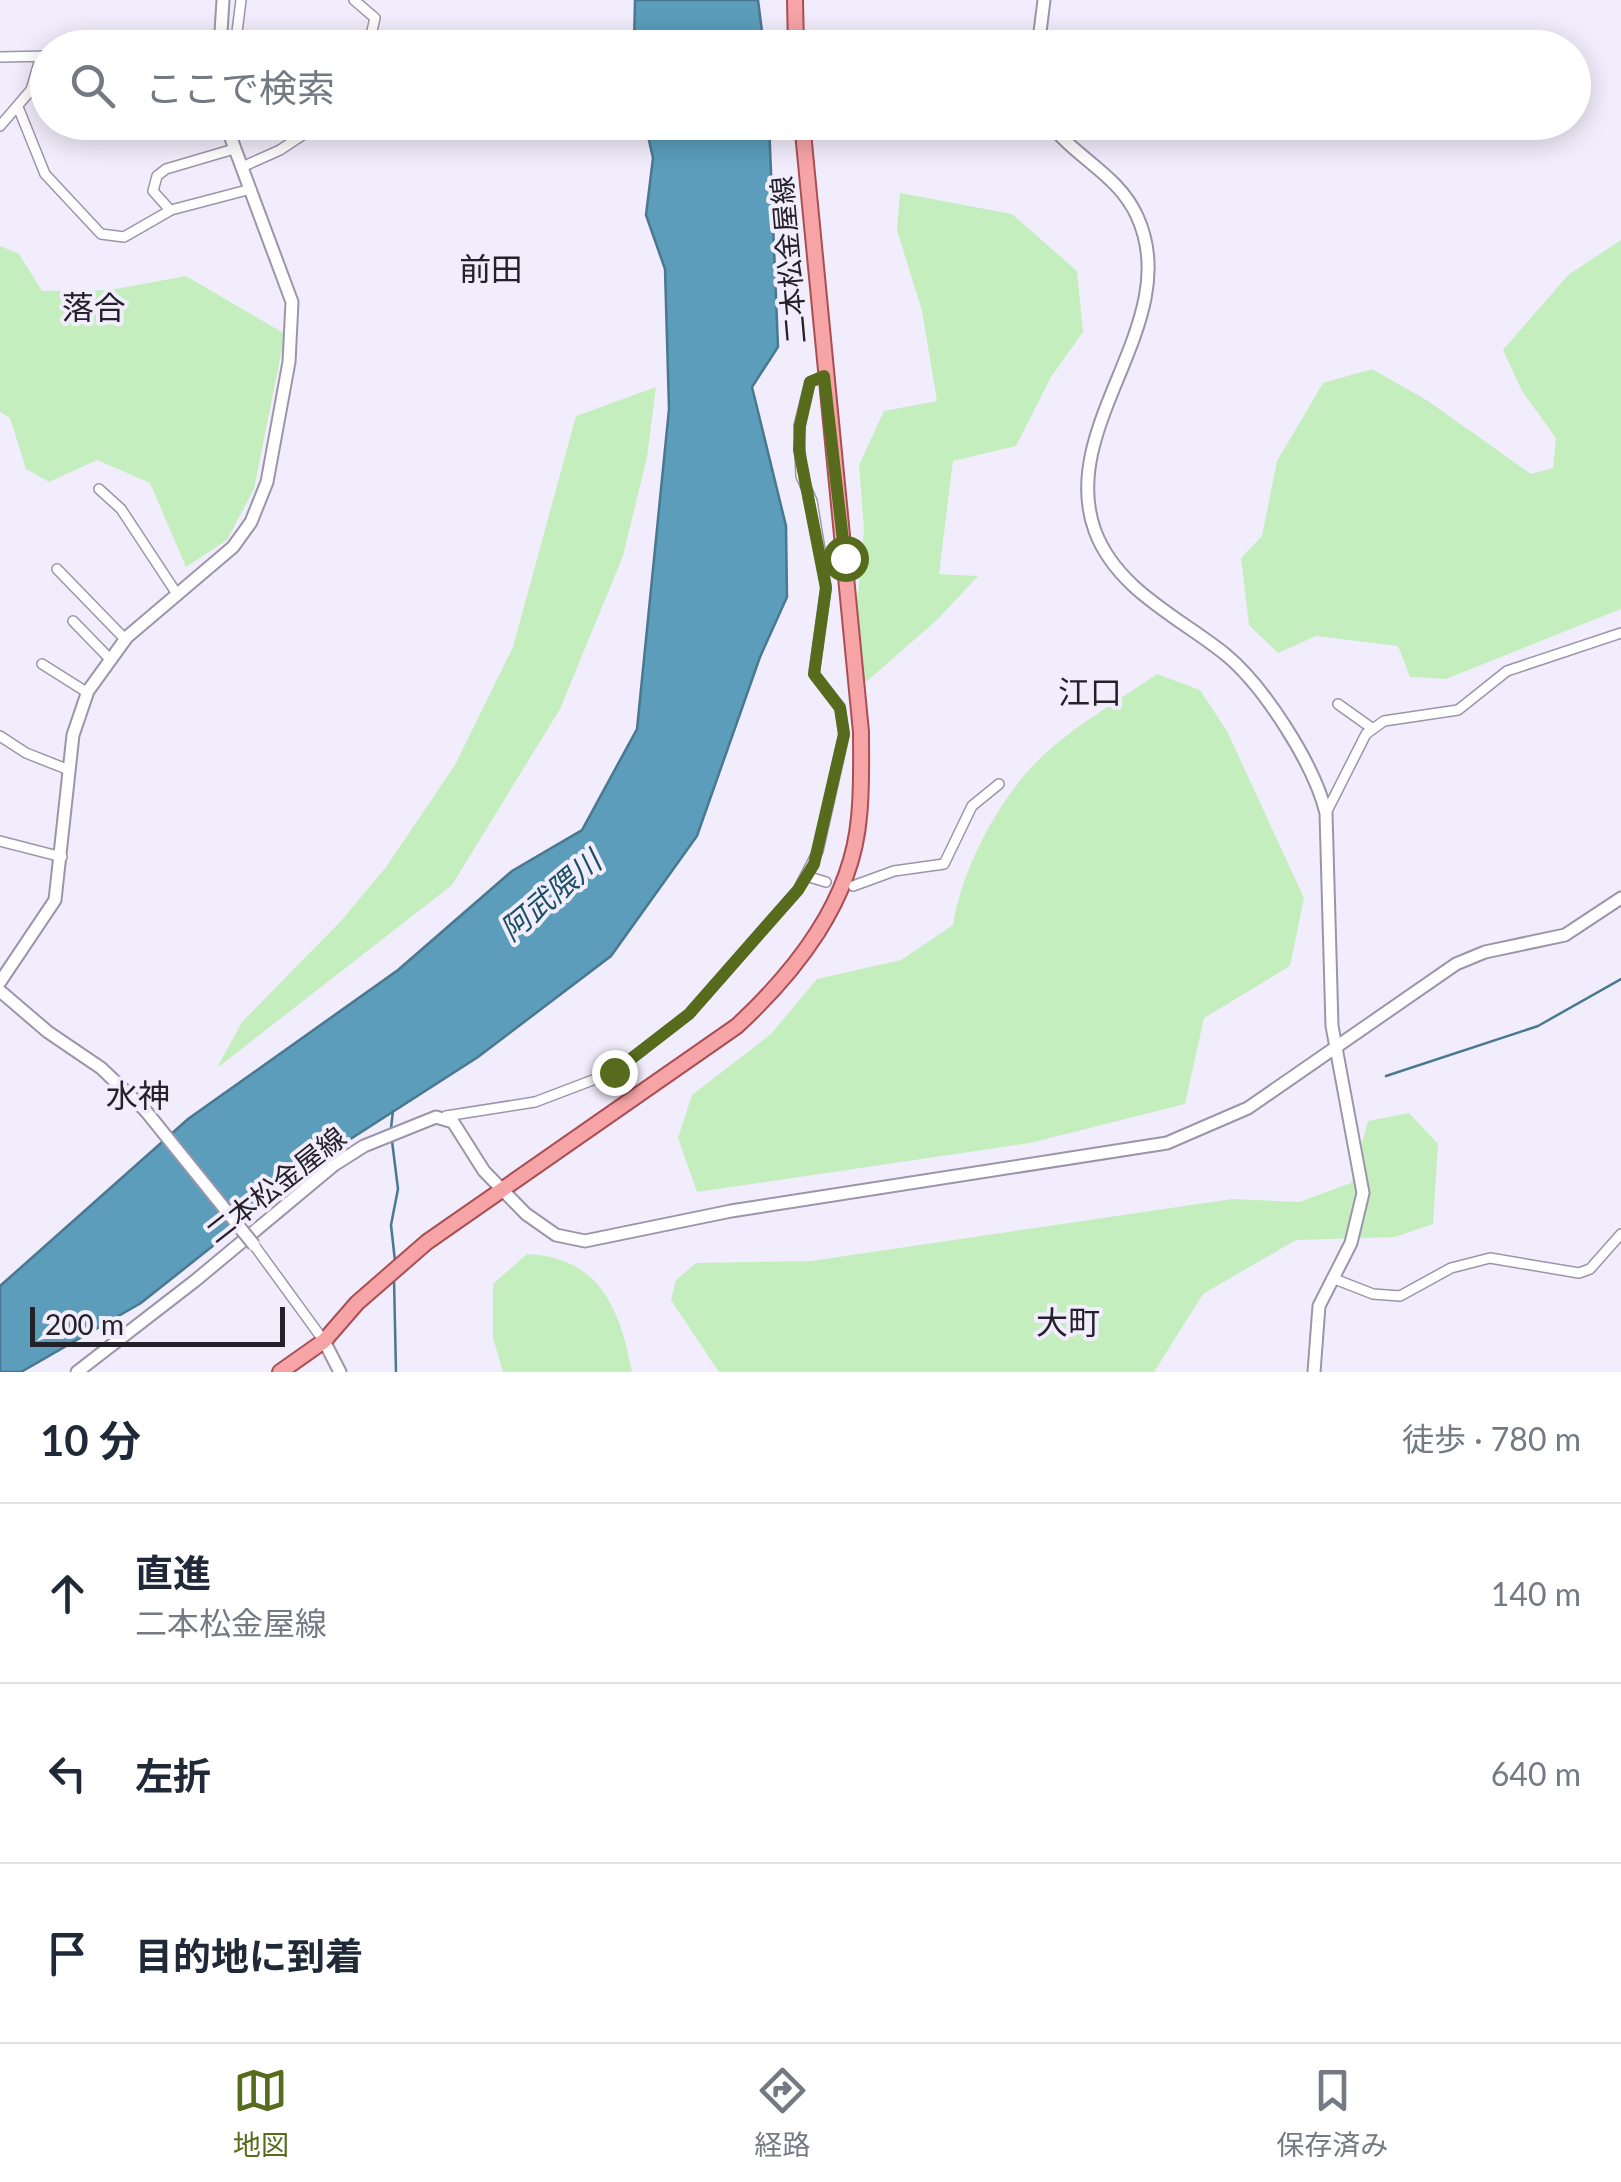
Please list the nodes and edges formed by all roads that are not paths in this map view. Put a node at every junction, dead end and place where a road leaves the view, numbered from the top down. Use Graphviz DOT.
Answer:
graph roads {
  1 [pos="223,0"];
  2 [pos="241,0"];
  3 [pos="354,0"];
  4 [pos="795,0"];
  5 [pos="1044,0"];
  6 [pos="221,30"];
  7 [pos="237,30"];
  8 [pos="372,30"];
  9 [pos="796,30"];
  10 [pos="1040,30"];
  11 [pos="30,56"];
  12 [pos="0,57"];
  13 [pos="30,91"];
  14 [pos="18,107"];
  15 [pos="0,126"];
  16 [pos="30,136"];
  17 [pos="32,140"];
  18 [pos="231,140"];
  19 [pos="295,140"];
  20 [pos="804,140"];
  21 [pos="1069,140"];
  22 [pos="234,149"];
  23 [pos="242,168"];
  24 [pos="251,189"];
  25 [pos="170,210"];
  26 [pos="824,376"];
  27 [pos="98,489"];
  28 [pos="57,568"];
  29 [pos="177,594"];
  30 [pos="73,621"];
  31 [pos="1621,633"];
  32 [pos="124,639"];
  33 [pos="109,658"];
  34 [pos="42,664"];
  35 [pos="88,693"];
  36 [pos="1338,704"];
  37 [pos="1372,729"];
  38 [pos="0,736"];
  39 [pos="69,770"];
  40 [pos="999,784"];
  41 [pos="1326,813"];
  42 [pos="0,841"];
  43 [pos="62,857"];
  44 [pos="806,876"];
  45 [pos="826,882"];
  46 [pos="852,886"];
  47 [pos="1621,898"];
  48 [pos="0,982"];
  49 [pos="0,991"];
  50 [pos="1334,1047"];
  51 [pos="446,1116"];
  52 [pos="501,1188"];
  53 [pos="1621,1234"];
  54 [pos="254,1245"];
  55 [pos="1332,1278"];
  56 [pos="324,1340"];
  57 [pos="287,1370"];
  58 [pos="76,1372"];
  59 [pos="340,1372"];
  60 [pos="1314,1372"];
  1 -- 6 [label="street"];
  2 -- 7 [label="street"];
  3 -- 8 [label="street"];
  4 -- 9 [label="main road"];
  5 -- 10 [label="street"];
  11 -- 12 [label="street"];
  13 -- 14 [label="street"];
  14 -- 15 [label="street"];
  14 -- 16 [label="street"];
  17 -- 25 [label="street"];
  18 -- 22 [label="street"];
  19 -- 23 [label="street"];
  20 -- 26 [label="main road, 二本松金屋線"];
  21 -- 41 [label="street"];
  22 -- 23 [label="street"];
  22 -- 25 [label="street"];
  23 -- 24 [label="street"];
  24 -- 25 [label="street"];
  24 -- 29 [label="street"];
  26 -- 44 [label="street"];
  26 -- 52 [label="main road, 二本松金屋線"];
  27 -- 29 [label="street"];
  28 -- 32 [label="street"];
  29 -- 32 [label="street"];
  30 -- 33 [label="street"];
  31 -- 37 [label="street"];
  32 -- 33 [label="street"];
  33 -- 35 [label="street"];
  34 -- 35 [label="street"];
  35 -- 39 [label="street"];
  36 -- 37 [label="street"];
  37 -- 41 [label="street"];
  38 -- 39 [label="street"];
  39 -- 43 [label="street"];
  40 -- 46 [label="street"];
  41 -- 50 [label="street"];
  42 -- 43 [label="street"];
  43 -- 48 [label="street"];
  44 -- 45 [label="street"];
  44 -- 51 [label="street"];
  47 -- 50 [label="street"];
  49 -- 54 [label="street, bridge"];
  50 -- 52 [label="street"];
  50 -- 55 [label="street"];
  51 -- 52 [label="street"];
  51 -- 58 [label="street, 二本松金屋線"];
  52 -- 56 [label="main road, 二本松金屋線"];
  53 -- 55 [label="street"];
  54 -- 56 [label="street"];
  55 -- 60 [label="street"];
  56 -- 57 [label="main road, 二本松金屋線"];
  56 -- 59 [label="street"];
}
